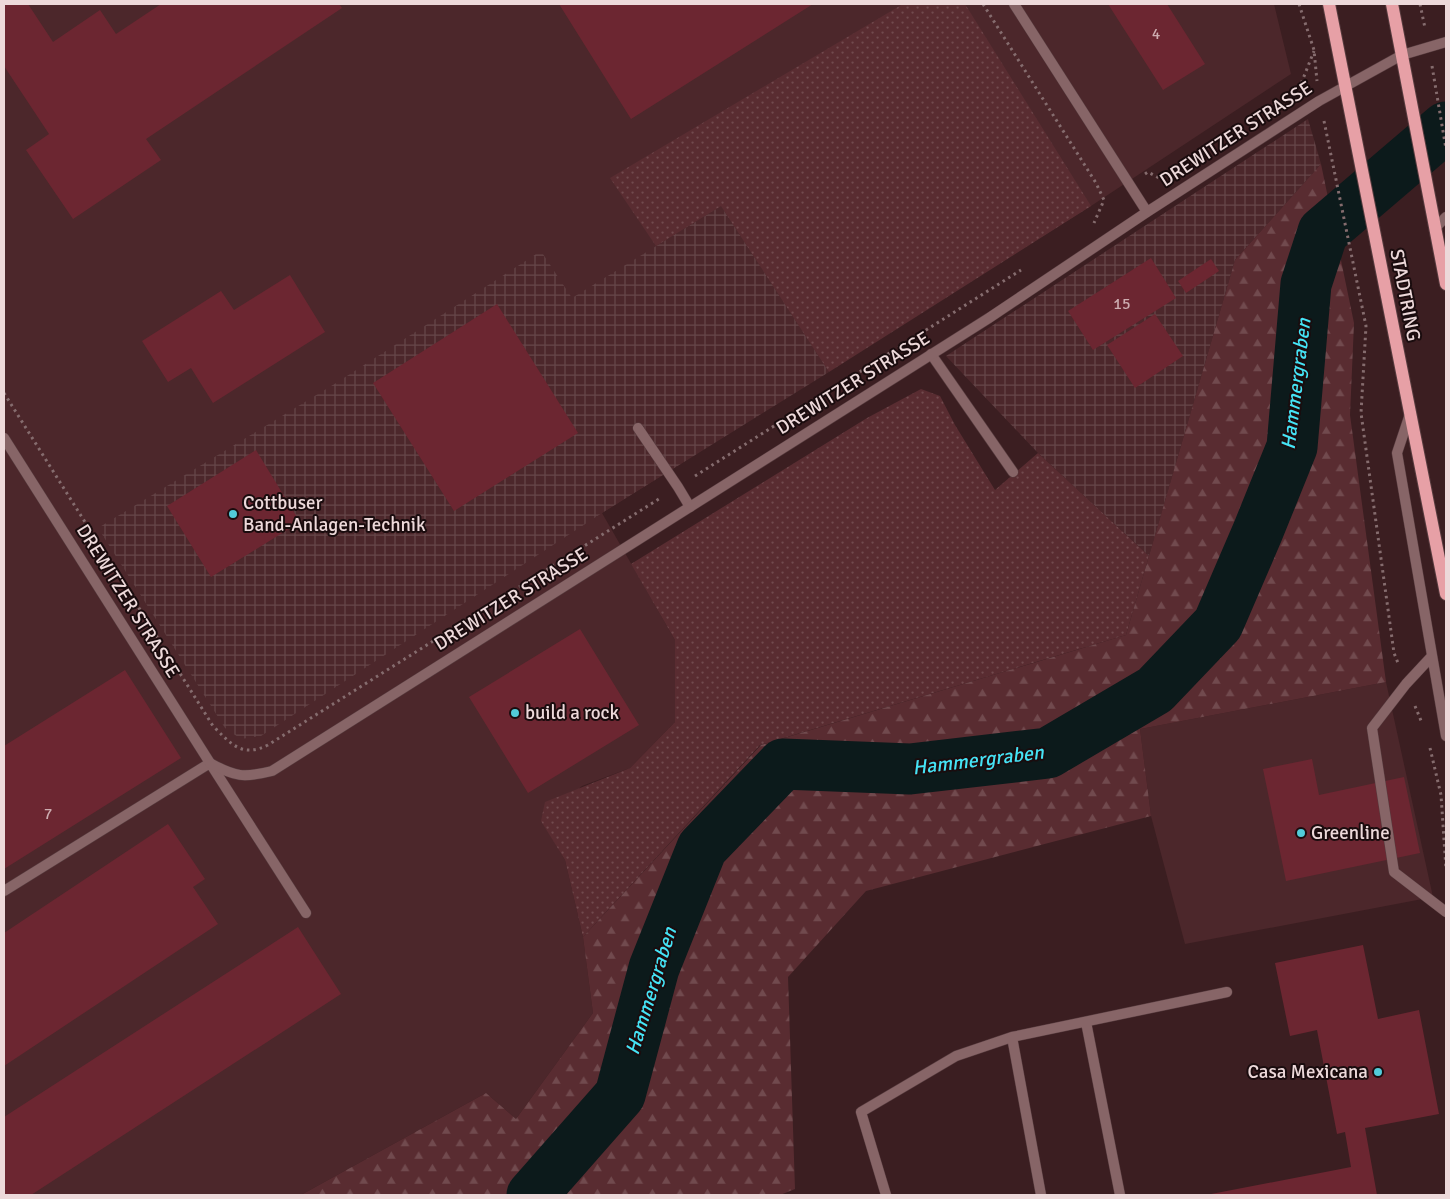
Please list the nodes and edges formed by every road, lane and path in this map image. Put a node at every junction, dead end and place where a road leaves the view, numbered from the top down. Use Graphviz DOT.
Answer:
graph roads {
  1 [pos="983,4"];
  2 [pos="1014,4"];
  3 [pos="1300,4"];
  4 [pos="1329,4"];
  5 [pos="1392,4"];
  6 [pos="1446,42"];
  7 [pos="1402,55"];
  8 [pos="1433,71"];
  9 [pos="1345,85"];
  10 [pos="1319,100"];
  11 [pos="1446,150"];
  12 [pos="1146,212"];
  13 [pos="1446,217"];
  14 [pos="1092,225"];
  15 [pos="1435,228"];
  16 [pos="1026,267"];
  17 [pos="1446,284"];
  18 [pos="931,354"];
  19 [pos="4,392"];
  20 [pos="1410,414"];
  21 [pos="638,428"];
  22 [pos="4,438"];
  23 [pos="1013,472"];
  24 [pos="678,487"];
  25 [pos="690,507"];
  26 [pos="1446,594"];
  27 [pos="1432,656"];
  28 [pos="1406,684"];
  29 [pos="1424,728"];
  30 [pos="1446,736"];
  31 [pos="1430,747"];
  32 [pos="210,763"];
  33 [pos="1446,869"];
  34 [pos="4,891"];
  35 [pos="1446,912"];
  36 [pos="306,913"];
  37 [pos="1227,992"];
  38 [pos="1086,1022"];
  39 [pos="1012,1037"];
  40 [pos="886,1195"];
  41 [pos="1041,1195"];
  42 [pos="1120,1195"];
  1 -- 14 [label="path"];
  2 -- 12 [label="street"];
  3 -- 10 [label="path"];
  4 -- 9 [label="main road, STADTRING"];
  5 -- 7 [label="main road"];
  6 -- 7 [label="street, DREWITZER STRASSE"];
  7 -- 9 [label="street, DREWITZER STRASSE"];
  7 -- 15 [label="main road"];
  8 -- 11 [label="path"];
  9 -- 10 [label="street, DREWITZER STRASSE"];
  9 -- 20 [label="main road, STADTRING"];
  10 -- 12 [label="street, DREWITZER STRASSE"];
  10 -- 28 [label="path"];
  12 -- 18 [label="street, DREWITZER STRASSE"];
  13 -- 15 [label="street"];
  15 -- 17 [label="main road"];
  16 -- 24 [label="path"];
  18 -- 23 [label="street"];
  18 -- 25 [label="street, DREWITZER STRASSE"];
  19 -- 24 [label="path"];
  20 -- 26 [label="main road, STADTRING"];
  20 -- 27 [label="street"];
  21 -- 24 [label="street"];
  22 -- 32 [label="street, DREWITZER STRASSE"];
  24 -- 25 [label="street"];
  25 -- 32 [label="street, DREWITZER STRASSE"];
  27 -- 28 [label="street"];
  27 -- 30 [label="street"];
  28 -- 29 [label="path"];
  28 -- 35 [label="street"];
  31 -- 33 [label="path"];
  32 -- 34 [label="street"];
  32 -- 36 [label="street"];
  37 -- 38 [label="street"];
  38 -- 39 [label="street"];
  38 -- 42 [label="street"];
  39 -- 40 [label="street"];
  39 -- 41 [label="street"];
}
